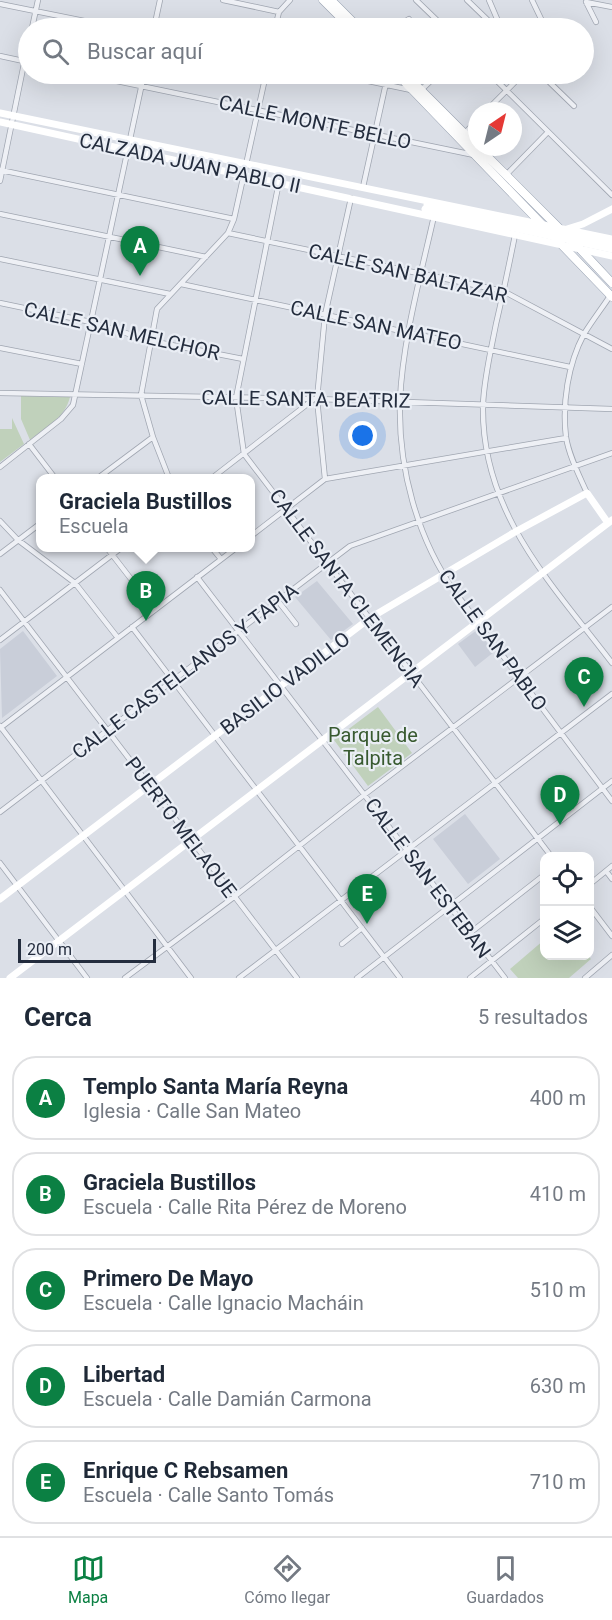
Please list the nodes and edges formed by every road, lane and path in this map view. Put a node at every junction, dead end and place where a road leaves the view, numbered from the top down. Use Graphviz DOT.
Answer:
graph roads {
  1 [pos="38,0"];
  2 [pos="160,0"];
  3 [pos="223,0"];
  4 [pos="290,0"];
  5 [pos="322,0"];
  6 [pos="331,0"];
  7 [pos="416,0"];
  8 [pos="467,0"];
  9 [pos="489,0"];
  10 [pos="532,0"];
  11 [pos="586,1"];
  12 [pos="0,4"];
  13 [pos="338,6"];
  14 [pos="612,7"];
  15 [pos="35,11"];
  16 [pos="279,12"];
  17 [pos="34,18"];
  18 [pos="70,18"];
  19 [pos="156,18"];
  20 [pos="278,18"];
  21 [pos="349,18"];
  22 [pos="435,18"];
  23 [pos="485,18"];
  24 [pos="497,18"];
  25 [pos="541,18"];
  26 [pos="596,22"];
  27 [pos="0,56"];
  28 [pos="18,60"];
  29 [pos="22,84"];
  30 [pos="132,84"];
  31 [pos="264,84"];
  32 [pos="385,84"];
  33 [pos="410,84"];
  34 [pos="412,84"];
  35 [pos="425,84"];
  36 [pos="500,84"];
  37 [pos="512,84"];
  38 [pos="552,84"];
  39 [pos="142,86"];
  40 [pos="417,90"];
  41 [pos="506,90"];
  42 [pos="495,102"];
  43 [pos="574,106"];
  44 [pos="258,110"];
  45 [pos="0,113"];
  46 [pos="14,116"];
  47 [pos="0,122"];
  48 [pos="12,125"];
  49 [pos="468,130"];
  50 [pos="548,132"];
  51 [pos="465,133"];
  52 [pos="375,134"];
  53 [pos="468,137"];
  54 [pos="130,140"];
  55 [pos="468,140"];
  56 [pos="468,148"];
  57 [pos="128,150"];
  58 [pos="483,156"];
  59 [pos="485,156"];
  60 [pos="246,163"];
  61 [pos="1,170"];
  62 [pos="244,175"];
  63 [pos="506,175"];
  64 [pos="0,181"];
  65 [pos="279,182"];
  66 [pos="363,187"];
  67 [pos="379,191"];
  68 [pos="119,194"];
  69 [pos="612,195"];
  70 [pos="351,198"];
  71 [pos="379,203"];
  72 [pos="426,207"];
  73 [pos="612,209"];
  74 [pos="0,214"];
  75 [pos="434,216"];
  76 [pos="234,219"];
  77 [pos="531,222"];
  78 [pos="543,225"];
  79 [pos="562,230"];
  80 [pos="228,233"];
  81 [pos="515,235"];
  82 [pos="110,237"];
  83 [pos="600,237"];
  84 [pos="531,239"];
  85 [pos="612,241"];
  86 [pos="268,242"];
  87 [pos="561,245"];
  88 [pos="612,249"];
  89 [pos="581,250"];
  90 [pos="597,252"];
  91 [pos="338,256"];
  92 [pos="612,256"];
  93 [pos="206,257"];
  94 [pos="0,259"];
  95 [pos="422,274"];
  96 [pos="100,280"];
  97 [pos="612,283"];
  98 [pos="181,284"];
  99 [pos="504,291"];
  100 [pos="170,294"];
  101 [pos="611,297"];
  102 [pos="256,300"];
  103 [pos="0,303"];
  104 [pos="325,315"];
  105 [pos="91,322"];
  106 [pos="410,333"];
  107 [pos="584,334"];
  108 [pos="151,341"];
  109 [pos="0,348"];
  110 [pos="612,349"];
  111 [pos="491,350"];
  112 [pos="243,359"];
  113 [pos="82,364"];
  114 [pos="570,367"];
  115 [pos="0,393"];
  116 [pos="75,394"];
  117 [pos="141,395"];
  118 [pos="236,398"];
  119 [pos="316,399"];
  120 [pos="400,401"];
  121 [pos="483,404"];
  122 [pos="565,406"];
  123 [pos="612,409"];
  124 [pos="153,437"];
  125 [pos="566,438"];
  126 [pos="29,444"];
  127 [pos="486,452"];
  128 [pos="612,453"];
  129 [pos="244,454"];
  130 [pos="0,466"];
  131 [pos="405,466"];
  132 [pos="575,466"];
  133 [pos="52,474"];
  134 [pos="103,474"];
  135 [pos="168,474"];
  136 [pos="217,474"];
  137 [pos="325,479"];
  138 [pos="498,493"];
  139 [pos="586,493"];
  140 [pos="286,509"];
  141 [pos="0,521"];
  142 [pos="419,522"];
  143 [pos="611,523"];
  144 [pos="36,527"];
  145 [pos="515,532"];
  146 [pos="255,533"];
  147 [pos="18,540"];
  148 [pos="115,552"];
  149 [pos="215,552"];
  150 [pos="231,552"];
  151 [pos="0,554"];
  152 [pos="112,554"];
  153 [pos="221,559"];
  154 [pos="328,563"];
  155 [pos="543,573"];
  156 [pos="444,575"];
  157 [pos="197,577"];
  158 [pos="75,583"];
  159 [pos="0,590"];
  160 [pos="278,601"];
  161 [pos="612,608"];
  162 [pos="154,609"];
  163 [pos="370,618"];
  164 [pos="24,622"];
  165 [pos="477,622"];
  166 [pos="296,624"];
  167 [pos="132,627"];
  168 [pos="585,627"];
  169 [pos="238,631"];
  170 [pos="118,638"];
  171 [pos="0,640"];
  172 [pos="612,663"];
  173 [pos="411,673"];
  174 [pos="520,677"];
  175 [pos="67,678"];
  176 [pos="173,680"];
  177 [pos="281,686"];
  178 [pos="612,694"];
  179 [pos="0,727"];
  180 [pos="453,728"];
  181 [pos="107,730"];
  182 [pos="561,732"];
  183 [pos="215,736"];
  184 [pos="322,740"];
  185 [pos="41,780"];
  186 [pos="612,781"];
  187 [pos="495,783"];
  188 [pos="149,786"];
  189 [pos="602,788"];
  190 [pos="257,790"];
  191 [pos="364,795"];
  192 [pos="612,801"];
  193 [pos="0,812"];
  194 [pos="83,836"];
  195 [pos="537,838"];
  196 [pos="190,840"];
  197 [pos="300,847"];
  198 [pos="408,851"];
  199 [pos="548,852"];
  200 [pos="0,863"];
  201 [pos="612,866"];
  202 [pos="606,871"];
  203 [pos="540,878"];
  204 [pos="612,879"];
  205 [pos="594,881"];
  206 [pos="17,886"];
  207 [pos="125,891"];
  208 [pos="234,897"];
  209 [pos="0,899"];
  210 [pos="342,902"];
  211 [pos="449,906"];
  212 [pos="594,912"];
  213 [pos="540,922"];
  214 [pos="362,928"];
  215 [pos="470,933"];
  216 [pos="612,936"];
  217 [pos="59,940"];
  218 [pos="342,944"];
  219 [pos="167,946"];
  220 [pos="276,950"];
  221 [pos="612,955"];
  222 [pos="384,957"];
  223 [pos="492,961"];
  224 [pos="9,978"];
  225 [pos="87,978"];
  226 [pos="125,978"];
  227 [pos="191,978"];
  228 [pos="241,978"];
  229 [pos="297,978"];
  230 [pos="357,978"];
  231 [pos="400,978"];
  232 [pos="470,978"];
  233 [pos="505,978"];
  234 [pos="585,978"];
  1 -- 15 [label="street"];
  2 -- 19 [label="street"];
  3 -- 16 [label="street"];
  4 -- 16 [label="street"];
  5 -- 13 [label="main road"];
  6 -- 13 [label="main road"];
  7 -- 22 [label="street"];
  8 -- 23 [label="street"];
  9 -- 24 [label="street"];
  10 -- 25 [label="street"];
  11 -- 14 [label="street"];
  11 -- 26 [label="street"];
  12 -- 15 [label="street"];
  13 -- 21 [label="main road"];
  15 -- 17 [label="street"];
  15 -- 18 [label="street"];
  16 -- 20 [label="street"];
  27 -- 28 [label="street"];
  29 -- 46 [label="street"];
  30 -- 39 [label="street, CALLE MONTE BELLO"];
  31 -- 44 [label="street"];
  32 -- 40 [label="street"];
  32 -- 52 [label="street"];
  33 -- 40 [label="main road"];
  34 -- 40 [label="main road"];
  35 -- 40 [label="street"];
  36 -- 41 [label="street"];
  37 -- 41 [label="street"];
  38 -- 43 [label="street"];
  39 -- 44 [label="street, CALLE MONTE BELLO"];
  39 -- 54 [label="street"];
  40 -- 51 [label="main road"];
  40 -- 55 [label="main road"];
  41 -- 42 [label="street"];
  41 -- 50 [label="street"];
  44 -- 52 [label="street, CALLE MONTE BELLO"];
  44 -- 60 [label="street"];
  45 -- 46 [label="street, CALZADA JUAN PABLO II"];
  46 -- 48 [label="street"];
  46 -- 54 [label="street, CALZADA JUAN PABLO II"];
  47 -- 48 [label="street, CALZADA JUAN PABLO II"];
  48 -- 57 [label="street, CALZADA JUAN PABLO II"];
  48 -- 61 [label="street"];
  49 -- 51 [label="street"];
  50 -- 63 [label="street"];
  50 -- 69 [label="street"];
  51 -- 53 [label="main road"];
  52 -- 56 [label="street, CALLE MONTE BELLO"];
  52 -- 66 [label="street"];
  54 -- 57 [label="street"];
  54 -- 60 [label="street, CALZADA JUAN PABLO II"];
  57 -- 62 [label="street, CALZADA JUAN PABLO II"];
  57 -- 68 [label="street"];
  58 -- 78 [label="main road"];
  59 -- 63 [label="main road"];
  60 -- 62 [label="street"];
  60 -- 66 [label="street, CALZADA JUAN PABLO II"];
  61 -- 64 [label="street"];
  61 -- 68 [label="street"];
  62 -- 65 [label="street, CALZADA JUAN PABLO II"];
  62 -- 76 [label="street"];
  63 -- 79 [label="main road"];
  65 -- 70 [label="street, CALZADA JUAN PABLO II"];
  65 -- 86 [label="street, CALLE SANTA CLEMENCIA"];
  66 -- 67 [label="street, CALZADA JUAN PABLO II"];
  67 -- 72 [label="street, CALZADA JUAN PABLO II"];
  67 -- 77 [label="street, CALZADA JUAN PABLO II"];
  68 -- 76 [label="street"];
  68 -- 82 [label="street"];
  70 -- 71 [label="street, CALZADA JUAN PABLO II"];
  70 -- 91 [label="street"];
  71 -- 72 [label="street, CALZADA JUAN PABLO II"];
  71 -- 75 [label="street, CALZADA JUAN PABLO II"];
  72 -- 85 [label="street, CALZADA JUAN PABLO II, bridge"];
  72 -- 88 [label="street, CALZADA JUAN PABLO II, bridge"];
  73 -- 79 [label="street"];
  74 -- 82 [label="street"];
  75 -- 81 [label="street, CALZADA JUAN PABLO II"];
  75 -- 95 [label="street, CALLE SAN PABLO"];
  76 -- 80 [label="street"];
  77 -- 78 [label="street, CALZADA JUAN PABLO II"];
  77 -- 84 [label="street"];
  78 -- 79 [label="street, CALZADA JUAN PABLO II"];
  78 -- 87 [label="main road"];
  79 -- 83 [label="street, CALZADA JUAN PABLO II"];
  79 -- 89 [label="main road"];
  80 -- 86 [label="street, CALLE SAN BALTAZAR"];
  80 -- 93 [label="street"];
  81 -- 84 [label="street, CALZADA JUAN PABLO II"];
  81 -- 99 [label="street"];
  82 -- 93 [label="street"];
  82 -- 96 [label="street"];
  83 -- 85 [label="street, CALZADA JUAN PABLO II"];
  83 -- 90 [label="street"];
  84 -- 87 [label="street, CALZADA JUAN PABLO II"];
  86 -- 91 [label="street, CALLE SAN BALTAZAR"];
  86 -- 102 [label="street, CALLE SANTA CLEMENCIA"];
  87 -- 89 [label="street, CALZADA JUAN PABLO II"];
  87 -- 101 [label="main road"];
  89 -- 90 [label="street, CALZADA JUAN PABLO II"];
  89 -- 97 [label="main road"];
  90 -- 92 [label="street, CALZADA JUAN PABLO II"];
  91 -- 95 [label="street, CALLE SAN BALTAZAR"];
  91 -- 104 [label="street"];
  93 -- 98 [label="street"];
  94 -- 96 [label="street"];
  95 -- 99 [label="street, CALLE SAN BALTAZAR"];
  95 -- 106 [label="street, CALLE SAN PABLO"];
  96 -- 100 [label="street"];
  96 -- 105 [label="street"];
  98 -- 100 [label="street"];
  98 -- 102 [label="street, CALLE SAN MATEO"];
  99 -- 107 [label="street, CALLE SAN BALTAZAR"];
  99 -- 111 [label="street"];
  100 -- 108 [label="street"];
  101 -- 107 [label="street"];
  102 -- 104 [label="street, CALLE SAN MATEO"];
  102 -- 112 [label="street, CALLE SANTA CLEMENCIA"];
  103 -- 105 [label="street, CALLE SAN MELCHOR"];
  104 -- 106 [label="street, CALLE SAN MATEO"];
  104 -- 119 [label="street"];
  105 -- 108 [label="street, CALLE SAN MELCHOR"];
  105 -- 113 [label="street"];
  106 -- 111 [label="street, CALLE SAN MATEO"];
  106 -- 120 [label="street, CALLE SAN PABLO"];
  107 -- 110 [label="street, CALLE SAN BALTAZAR"];
  107 -- 114 [label="street"];
  108 -- 112 [label="street, CALLE SAN MELCHOR"];
  108 -- 117 [label="street"];
  109 -- 113 [label="street"];
  111 -- 114 [label="street, CALLE SAN MATEO"];
  111 -- 121 [label="street"];
  112 -- 118 [label="street, CALLE SANTA CLEMENCIA"];
  113 -- 116 [label="street"];
  114 -- 122 [label="street"];
  115 -- 116 [label="street, CALLE SANTA BEATRIZ"];
  116 -- 117 [label="street, CALLE SANTA BEATRIZ"];
  116 -- 126 [label="street"];
  117 -- 118 [label="street, CALLE SANTA BEATRIZ"];
  117 -- 124 [label="street"];
  118 -- 119 [label="street, CALLE SANTA BEATRIZ"];
  118 -- 129 [label="street, CALLE SANTA CLEMENCIA"];
  119 -- 120 [label="street, CALLE SANTA BEATRIZ"];
  119 -- 129 [label="street"];
  119 -- 137 [label="street"];
  120 -- 121 [label="street, CALLE SANTA BEATRIZ"];
  120 -- 131 [label="street, CALLE SAN PABLO"];
  121 -- 122 [label="street, CALLE SANTA BEATRIZ"];
  121 -- 127 [label="street"];
  122 -- 123 [label="street, CALLE SANTA BEATRIZ"];
  122 -- 125 [label="street"];
  124 -- 134 [label="street"];
  124 -- 135 [label="street"];
  125 -- 127 [label="street"];
  125 -- 132 [label="street"];
  126 -- 130 [label="street"];
  126 -- 133 [label="street"];
  127 -- 131 [label="street"];
  127 -- 138 [label="street"];
  128 -- 132 [label="street, CALLE CASTELLANOS Y TAPIA"];
  129 -- 136 [label="street"];
  129 -- 140 [label="street, CALLE SANTA CLEMENCIA"];
  131 -- 137 [label="street"];
  131 -- 142 [label="street, CALLE SAN PABLO"];
  132 -- 138 [label="street, CALLE CASTELLANOS Y TAPIA"];
  132 -- 139 [label="street"];
  137 -- 140 [label="street"];
  138 -- 142 [label="street, CALLE CASTELLANOS Y TAPIA"];
  138 -- 145 [label="street"];
  139 -- 143 [label="street"];
  139 -- 145 [label="street, BASILIO VADILLO"];
  140 -- 146 [label="street"];
  140 -- 154 [label="street, CALLE SANTA CLEMENCIA"];
  141 -- 147 [label="street"];
  142 -- 154 [label="street, CALLE CASTELLANOS Y TAPIA"];
  142 -- 156 [label="street, CALLE SAN PABLO"];
  143 -- 155 [label="street"];
  144 -- 147 [label="street"];
  145 -- 155 [label="street"];
  145 -- 156 [label="street, BASILIO VADILLO"];
  147 -- 151 [label="street"];
  147 -- 158 [label="street"];
  148 -- 152 [label="street"];
  149 -- 153 [label="street"];
  150 -- 153 [label="street"];
  152 -- 158 [label="street"];
  152 -- 162 [label="street"];
  153 -- 157 [label="street"];
  154 -- 160 [label="street, CALLE CASTELLANOS Y TAPIA"];
  154 -- 163 [label="street, CALLE SANTA CLEMENCIA"];
  155 -- 165 [label="street"];
  155 -- 168 [label="street"];
  156 -- 163 [label="street, BASILIO VADILLO"];
  156 -- 165 [label="street, CALLE SAN PABLO"];
  157 -- 162 [label="street"];
  157 -- 169 [label="street, CALLE SAN ESTEBAN"];
  158 -- 164 [label="street"];
  158 -- 170 [label="street"];
  159 -- 164 [label="street, PUERTO MELAQUE"];
  160 -- 166 [label="street"];
  160 -- 169 [label="street, CALLE CASTELLANOS Y TAPIA"];
  161 -- 168 [label="street"];
  162 -- 167 [label="street"];
  163 -- 173 [label="street, CALLE SANTA CLEMENCIA"];
  163 -- 177 [label="street, BASILIO VADILLO"];
  164 -- 171 [label="street"];
  164 -- 175 [label="street, PUERTO MELAQUE"];
  165 -- 173 [label="street"];
  165 -- 174 [label="street, CALLE SAN PABLO"];
  167 -- 170 [label="street"];
  167 -- 176 [label="street"];
  168 -- 172 [label="street"];
  168 -- 174 [label="street"];
  169 -- 176 [label="street, CALLE CASTELLANOS Y TAPIA"];
  169 -- 177 [label="street, CALLE SAN ESTEBAN"];
  170 -- 175 [label="street"];
  173 -- 180 [label="street, CALLE SANTA CLEMENCIA"];
  173 -- 184 [label="street"];
  174 -- 180 [label="street"];
  174 -- 182 [label="street, CALLE SAN PABLO"];
  175 -- 179 [label="street"];
  175 -- 181 [label="street, PUERTO MELAQUE"];
  176 -- 181 [label="street, CALLE CASTELLANOS Y TAPIA"];
  176 -- 183 [label="street"];
  177 -- 183 [label="street, BASILIO VADILLO"];
  177 -- 184 [label="street, CALLE SAN ESTEBAN"];
  178 -- 182 [label="street"];
  179 -- 185 [label="street"];
  180 -- 187 [label="street, CALLE SANTA CLEMENCIA"];
  180 -- 191 [label="street"];
  181 -- 185 [label="street, CALLE CASTELLANOS Y TAPIA"];
  181 -- 188 [label="street, PUERTO MELAQUE"];
  182 -- 187 [label="street"];
  182 -- 189 [label="street, CALLE SAN PABLO"];
  183 -- 188 [label="street, BASILIO VADILLO"];
  183 -- 190 [label="street"];
  184 -- 190 [label="street"];
  184 -- 191 [label="street, CALLE SAN ESTEBAN"];
  185 -- 193 [label="street, CALLE CASTELLANOS Y TAPIA"];
  185 -- 194 [label="street"];
  186 -- 189 [label="street"];
  187 -- 195 [label="street, CALLE SANTA CLEMENCIA"];
  187 -- 198 [label="street"];
  188 -- 194 [label="street, BASILIO VADILLO"];
  188 -- 196 [label="street, PUERTO MELAQUE"];
  189 -- 192 [label="street, CALLE SAN PABLO"];
  189 -- 195 [label="street"];
  190 -- 196 [label="street"];
  190 -- 197 [label="street"];
  191 -- 197 [label="street"];
  191 -- 198 [label="street, CALLE SAN ESTEBAN"];
  194 -- 206 [label="street, BASILIO VADILLO"];
  194 -- 207 [label="street"];
  195 -- 199 [label="street, CALLE SANTA CLEMENCIA"];
  195 -- 211 [label="street"];
  196 -- 207 [label="street"];
  196 -- 208 [label="street, PUERTO MELAQUE"];
  197 -- 208 [label="street"];
  197 -- 210 [label="street"];
  198 -- 210 [label="street"];
  198 -- 211 [label="street, CALLE SAN ESTEBAN"];
  200 -- 206 [label="street"];
  201 -- 202 [label="street"];
  202 -- 204 [label="street"];
  202 -- 205 [label="street"];
  203 -- 215 [label="street"];
  206 -- 209 [label="street, BASILIO VADILLO"];
  206 -- 217 [label="street"];
  207 -- 217 [label="street"];
  207 -- 219 [label="street"];
  208 -- 219 [label="street"];
  208 -- 220 [label="street, PUERTO MELAQUE"];
  210 -- 214 [label="street"];
  210 -- 220 [label="street"];
  211 -- 215 [label="street, CALLE SAN ESTEBAN"];
  211 -- 222 [label="street"];
  212 -- 216 [label="street"];
  213 -- 223 [label="street"];
  214 -- 218 [label="street"];
  214 -- 222 [label="street"];
  215 -- 223 [label="street, CALLE SAN ESTEBAN"];
  217 -- 224 [label="street"];
  217 -- 225 [label="street"];
  219 -- 226 [label="street"];
  219 -- 227 [label="street"];
  220 -- 228 [label="street"];
  220 -- 229 [label="street, PUERTO MELAQUE"];
  221 -- 234 [label="street"];
  222 -- 230 [label="street"];
  222 -- 231 [label="street"];
  223 -- 232 [label="street"];
  223 -- 233 [label="street, CALLE SAN ESTEBAN"];
}
